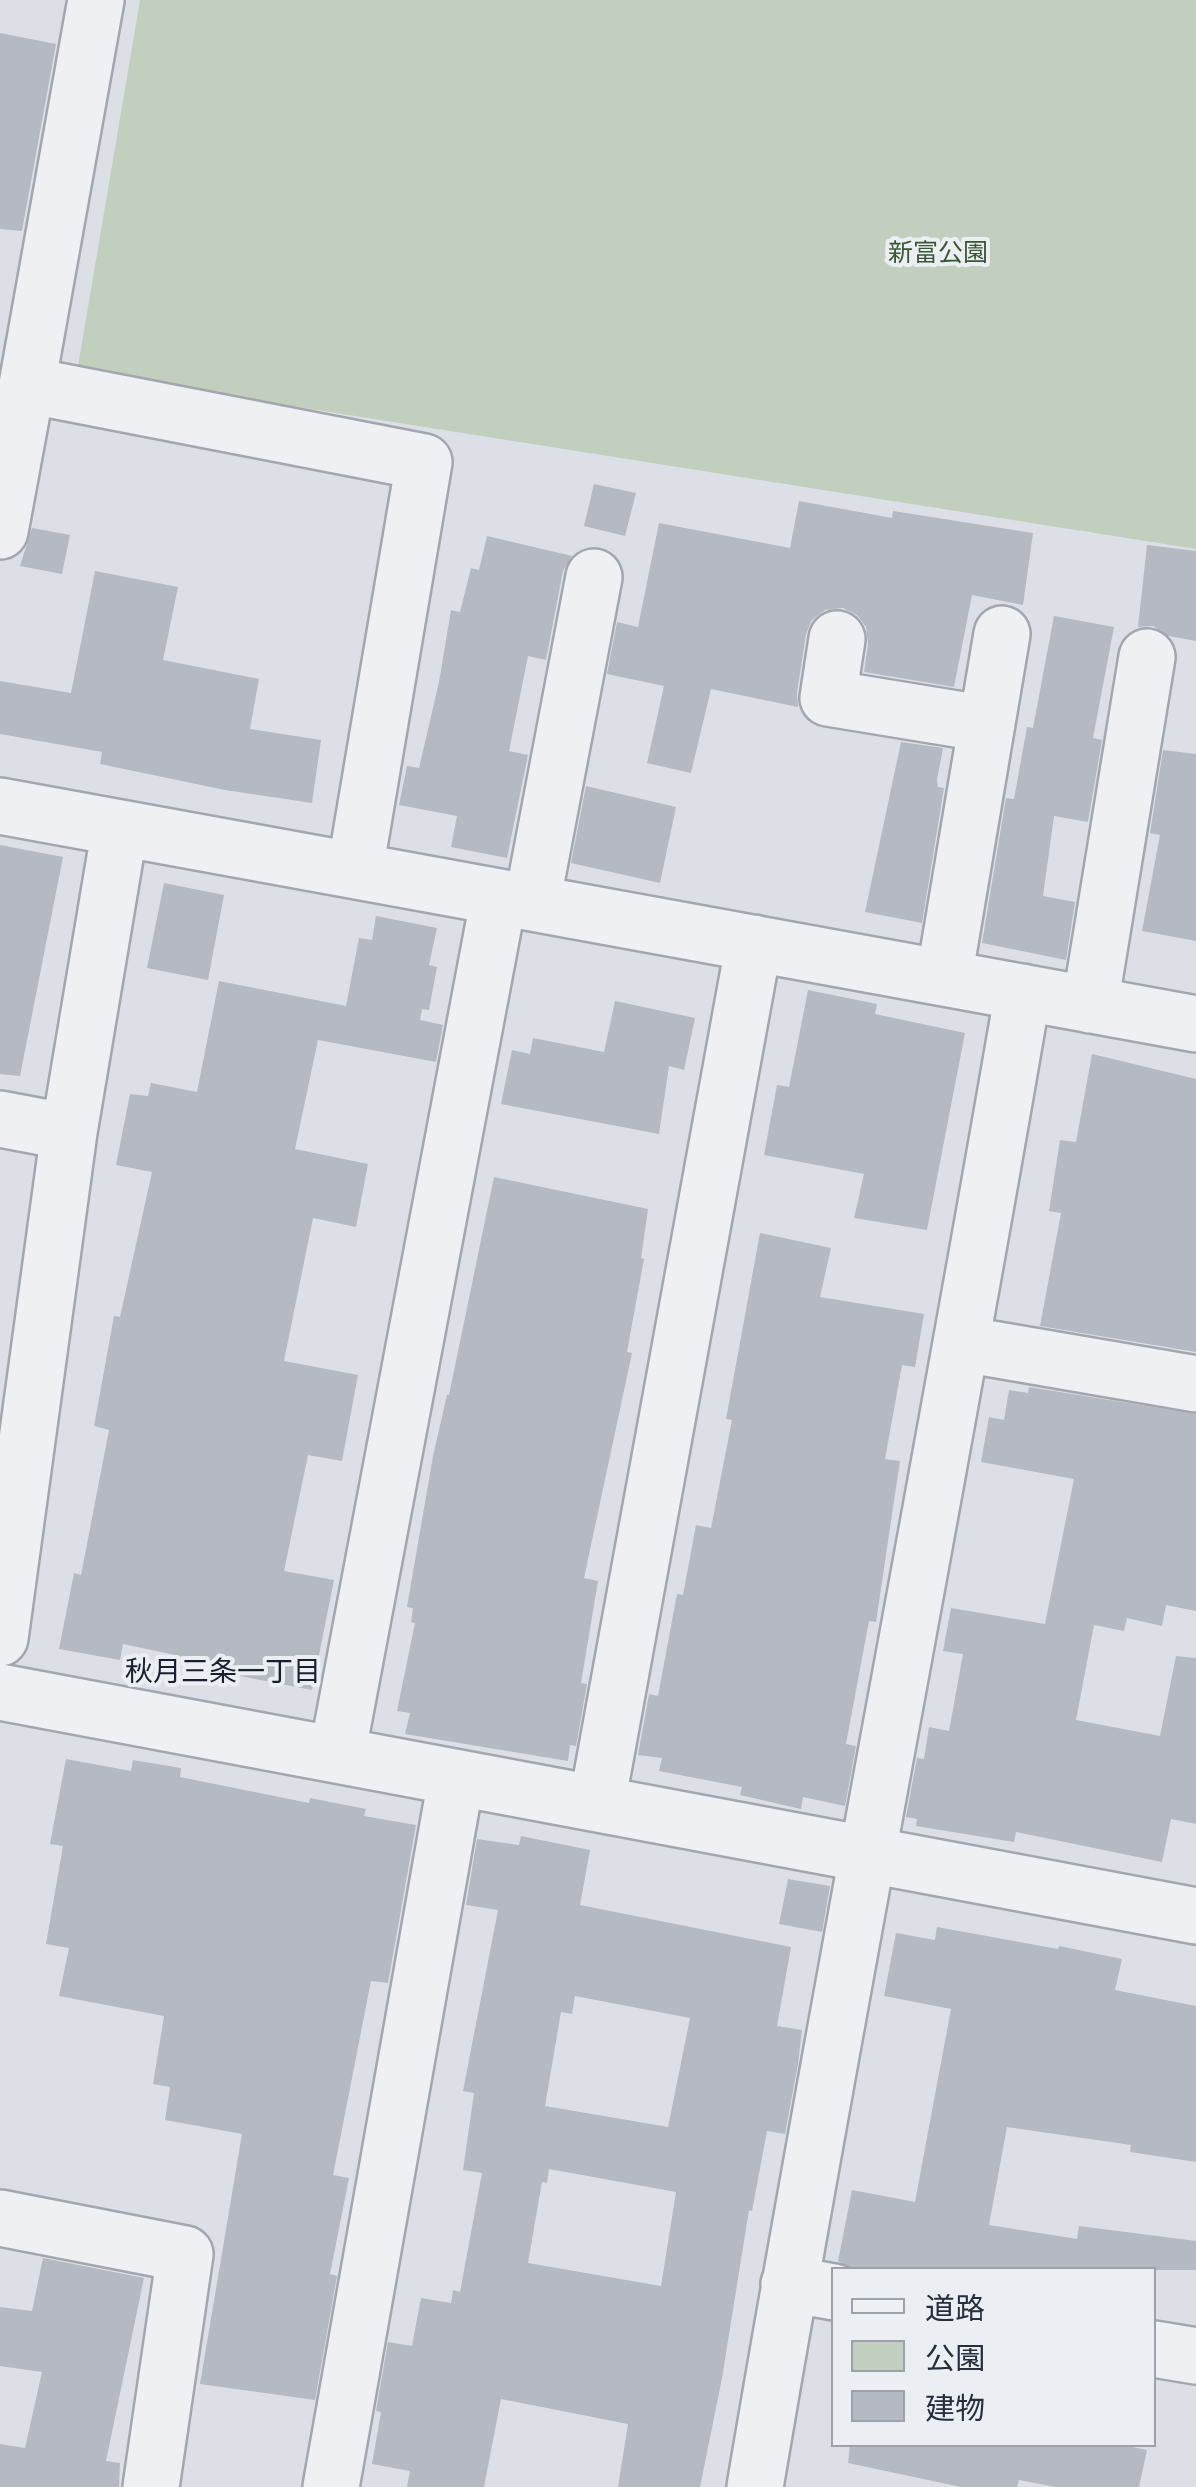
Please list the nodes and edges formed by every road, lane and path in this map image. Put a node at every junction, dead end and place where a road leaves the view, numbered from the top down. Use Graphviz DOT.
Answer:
graph roads {
  1 [pos="96,0"];
  2 [pos="27,385"];
  3 [pos="0,531"];
  4 [pos="594,577"];
  5 [pos="1002,634"];
  6 [pos="836,639"];
  7 [pos="1147,657"];
  8 [pos="988,724"];
  9 [pos="0,806"];
  10 [pos="120,828"];
  11 [pos="355,870"];
  12 [pos="516,900"];
  13 [pos="754,943"];
  14 [pos="944,978"];
  15 [pos="1023,992"];
  16 [pos="1090,1005"];
  17 [pos="1196,1024"];
  18 [pos="0,1119"];
  19 [pos="69,1132"];
  20 [pos="963,1344"];
  21 [pos="1196,1384"];
  22 [pos="0,1638"];
  23 [pos="0,1692"];
  24 [pos="337,1755"];
  25 [pos="456,1780"];
  26 [pos="597,1803"];
  27 [pos="869,1852"];
  28 [pos="1196,1916"];
  29 [pos="0,2218"];
  30 [pos="811,2288"];
  31 [pos="1156,2349"];
  32 [pos="1196,2356"];
  33 [pos="151,2487"];
  34 [pos="331,2487"];
  35 [pos="755,2487"];
  1 -- 2 [label="street"];
  2 -- 3 [label="street"];
  2 -- 11 [label="street"];
  4 -- 12 [label="street"];
  5 -- 8 [label="street"];
  6 -- 8 [label="street"];
  7 -- 16 [label="street"];
  8 -- 14 [label="street"];
  9 -- 10 [label="street"];
  10 -- 11 [label="street"];
  10 -- 19 [label="street"];
  11 -- 12 [label="street"];
  12 -- 13 [label="street"];
  12 -- 24 [label="street"];
  13 -- 14 [label="street"];
  13 -- 26 [label="street"];
  14 -- 15 [label="street"];
  15 -- 16 [label="street"];
  15 -- 20 [label="street"];
  16 -- 17 [label="street"];
  18 -- 19 [label="street"];
  19 -- 22 [label="street"];
  20 -- 21 [label="street"];
  20 -- 27 [label="street"];
  23 -- 24 [label="street"];
  24 -- 25 [label="street"];
  25 -- 26 [label="street"];
  25 -- 34 [label="street"];
  26 -- 27 [label="street"];
  27 -- 28 [label="street"];
  27 -- 30 [label="street"];
  29 -- 33 [label="street"];
  30 -- 35 [label="street"];
  31 -- 32 [label="street"];
}
